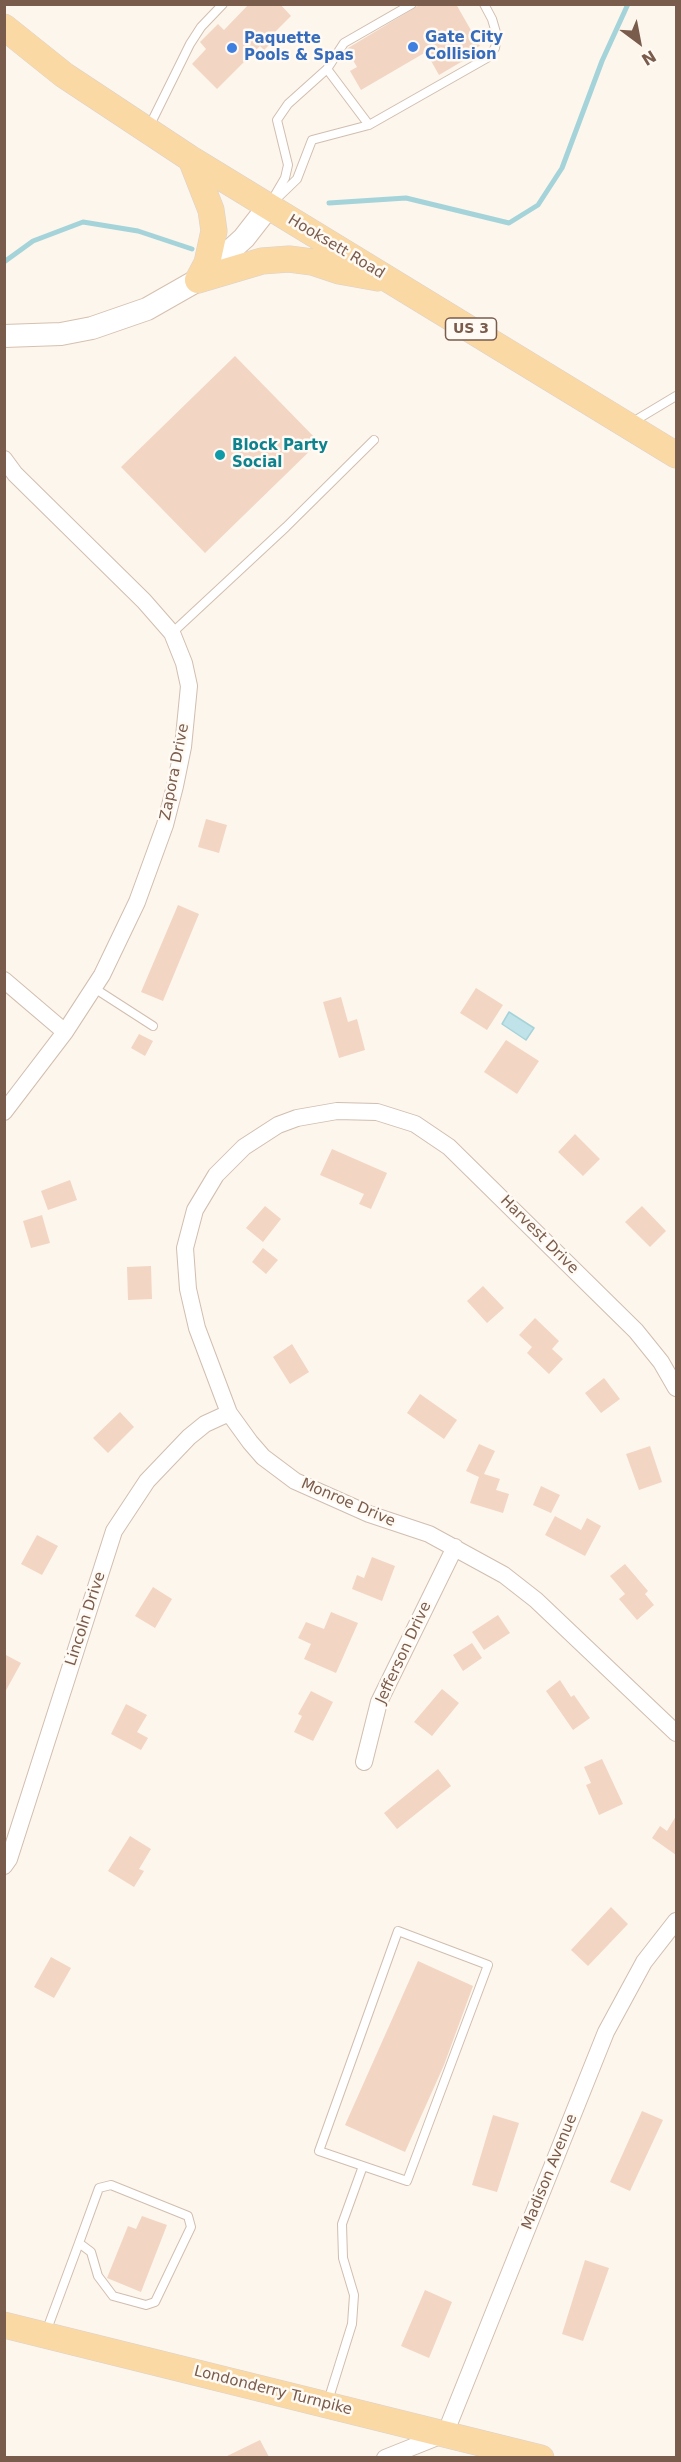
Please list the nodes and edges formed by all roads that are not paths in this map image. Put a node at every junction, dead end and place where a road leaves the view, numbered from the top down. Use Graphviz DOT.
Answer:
graph roads {
  1 [pos="223,4"];
  2 [pos="412,4"];
  3 [pos="484,4"];
  4 [pos="4,27"];
  5 [pos="327,69"];
  6 [pos="369,125"];
  7 [pos="148,130"];
  8 [pos="191,159"];
  9 [pos="269,206"];
  10 [pos="198,280"];
  11 [pos="392,280"];
  12 [pos="4,336"];
  13 [pos="676,396"];
  14 [pos="628,424"];
  15 [pos="374,440"];
  16 [pos="676,454"];
  17 [pos="4,459"];
  18 [pos="172,633"];
  19 [pos="4,980"];
  20 [pos="94,988"];
  21 [pos="153,1026"];
  22 [pos="65,1032"];
  23 [pos="4,1112"];
  24 [pos="377,1112"];
  25 [pos="676,1388"];
  26 [pos="229,1413"];
  27 [pos="455,1547"];
  28 [pos="676,1733"];
  29 [pos="364,1762"];
  30 [pos="4,1866"];
  31 [pos="676,1922"];
  32 [pos="363,2166"];
  33 [pos="79,2243"];
  34 [pos="4,2325"];
  35 [pos="45,2335"];
  36 [pos="327,2405"];
  37 [pos="445,2434"];
  38 [pos="385,2457"];
  39 [pos="541,2457"];
  1 -- 7 [label="lane"];
  2 -- 5 [label="lane"];
  3 -- 6 [label="lane"];
  4 -- 7 [label="main road, Hooksett Road / US 3"];
  5 -- 6 [label="lane"];
  5 -- 9 [label="lane"];
  6 -- 9 [label="lane"];
  7 -- 8 [label="main road, Hooksett Road / US 3"];
  8 -- 9 [label="main road, Hooksett Road / US 3"];
  8 -- 10 [label="main road"];
  9 -- 10 [label="main road"];
  9 -- 11 [label="main road, Hooksett Road / US 3"];
  10 -- 11 [label="main road"];
  10 -- 12 [label="main road"];
  11 -- 14 [label="main road, Hooksett Road / US 3"];
  13 -- 14 [label="lane"];
  14 -- 16 [label="main road, Hooksett Road / US 3"];
  15 -- 18 [label="lane"];
  17 -- 18 [label="street, Zapora Drive"];
  18 -- 20 [label="street, Zapora Drive"];
  19 -- 22 [label="street"];
  20 -- 21 [label="lane"];
  20 -- 22 [label="street, Zapora Drive"];
  22 -- 23 [label="street, Zapora Drive"];
  24 -- 25 [label="street, Harvest Drive"];
  24 -- 26 [label="street, Monroe Drive"];
  26 -- 27 [label="street, Monroe Drive"];
  26 -- 30 [label="street, Lincoln Drive"];
  27 -- 28 [label="street, Monroe Drive"];
  27 -- 29 [label="street, Jefferson Drive"];
  31 -- 37 [label="street, Madison Avenue"];
  32 -- 32 [label="lane"];
  32 -- 36 [label="lane"];
  33 -- 33 [label="lane"];
  33 -- 35 [label="lane"];
  34 -- 35 [label="main road, Londonderry Turnpike"];
  35 -- 36 [label="main road, Londonderry Turnpike"];
  36 -- 37 [label="main road, Londonderry Turnpike"];
  37 -- 38 [label="street"];
  37 -- 39 [label="main road, Londonderry Turnpike"];
}
